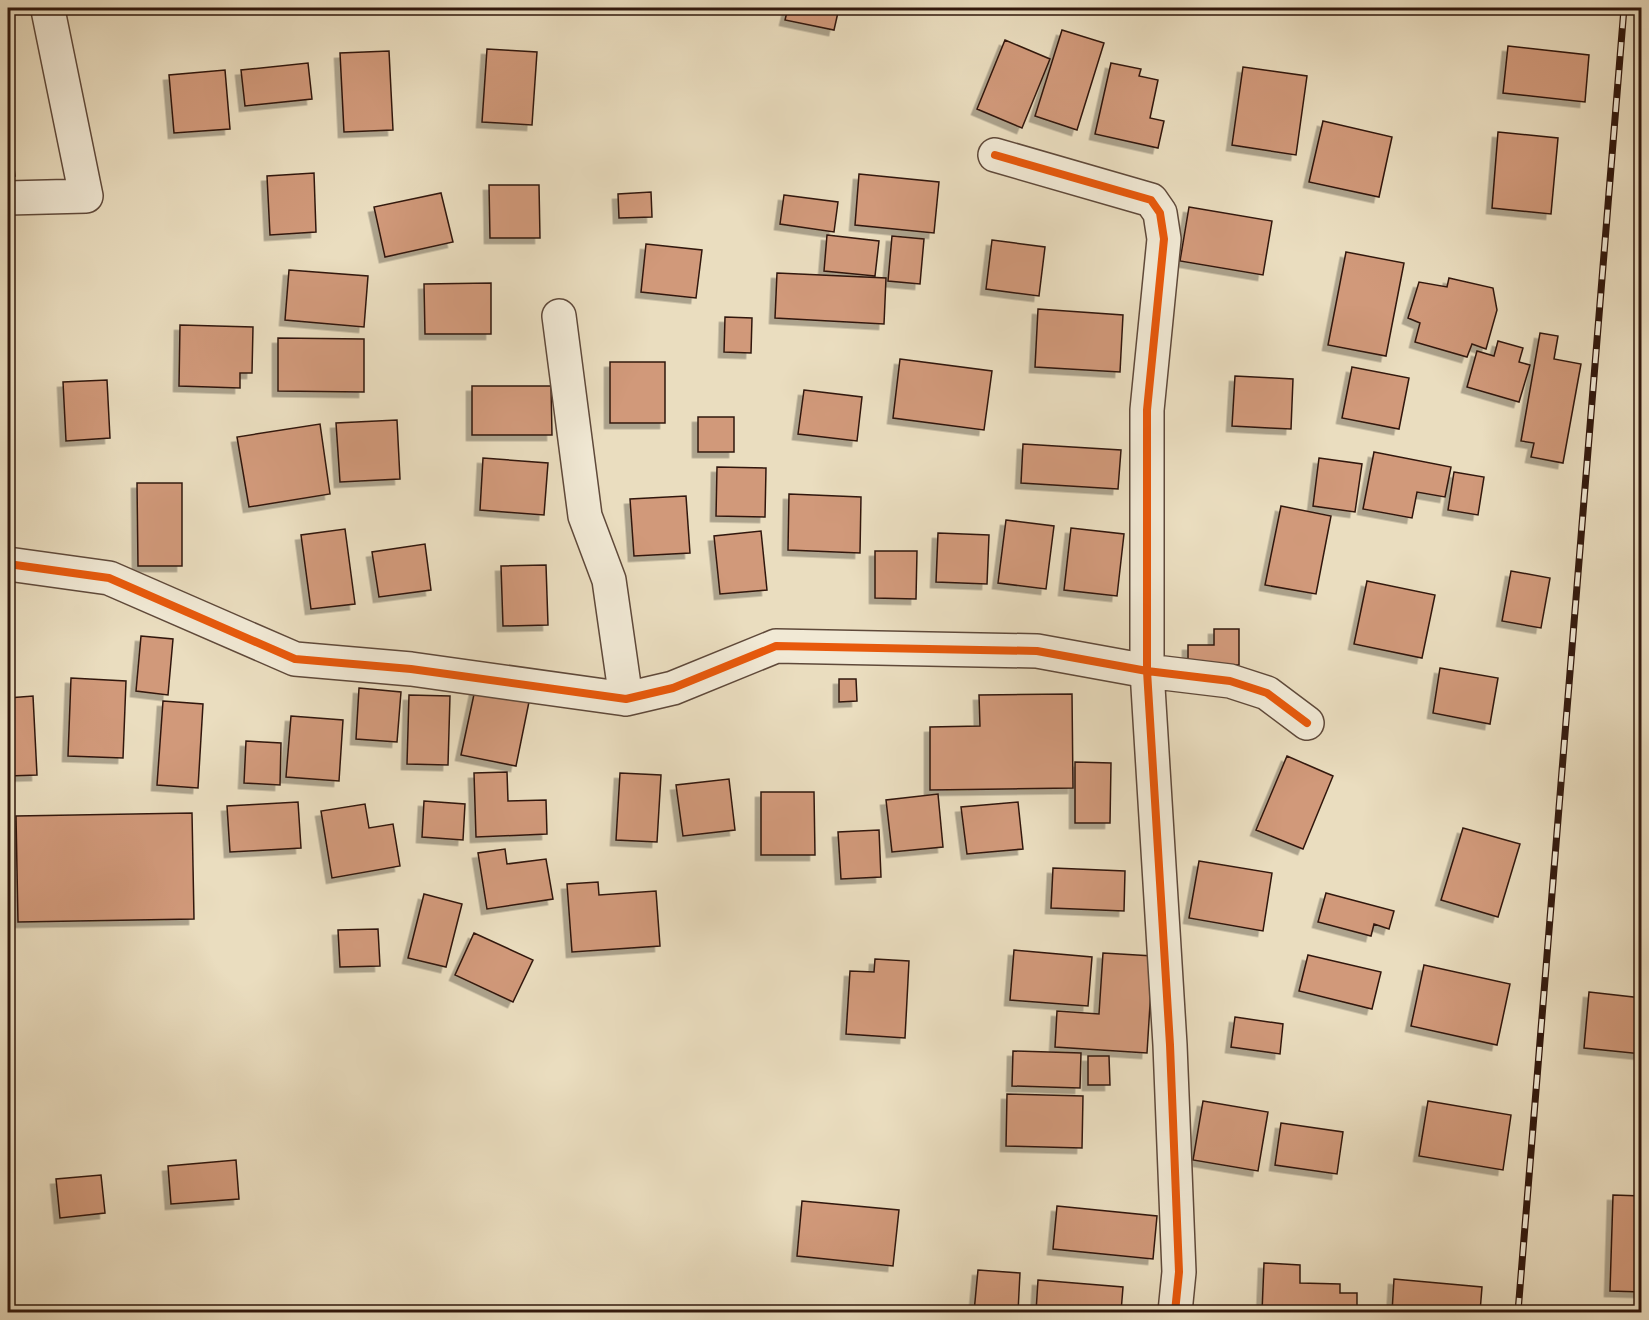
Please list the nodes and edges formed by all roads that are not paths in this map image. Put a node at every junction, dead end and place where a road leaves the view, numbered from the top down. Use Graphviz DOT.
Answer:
graph roads {
  1 [pos="48,10"];
  2 [pos="995,155"];
  3 [pos="8,198"];
  4 [pos="559,316"];
  5 [pos="8,564"];
  6 [pos="1148,671"];
  7 [pos="626,699"];
  8 [pos="1307,723"];
  9 [pos="1175,1312"];
  1 -- 3 [label="street"];
  2 -- 6 [label="street"];
  4 -- 7 [label="street"];
  5 -- 7 [label="street"];
  6 -- 7 [label="street"];
  6 -- 8 [label="street"];
  6 -- 9 [label="street"];
}
